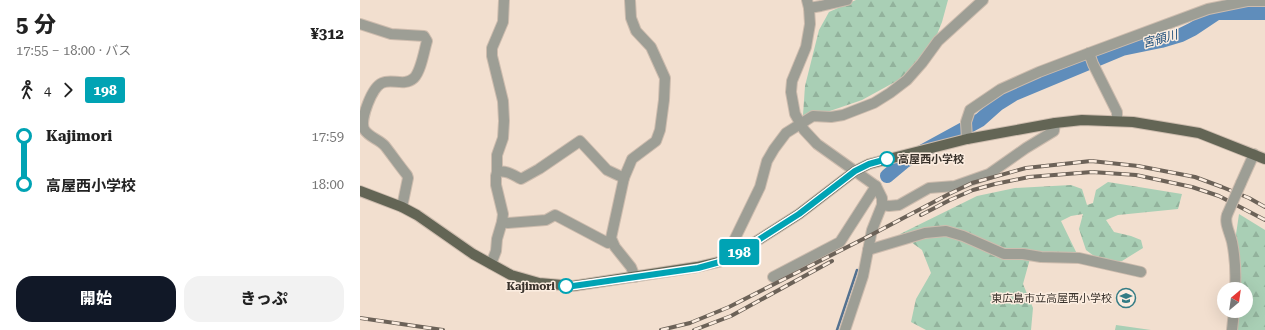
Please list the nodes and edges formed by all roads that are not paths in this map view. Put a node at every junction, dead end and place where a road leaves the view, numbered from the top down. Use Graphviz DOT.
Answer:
graph roads {
  1 [pos="504,0"];
  2 [pos="630,0"];
  3 [pos="847,0"];
  4 [pos="983,0"];
  5 [pos="1265,1"];
  6 [pos="808,4"];
  7 [pos="360,24"];
  8 [pos="1091,58"];
  9 [pos="1117,121"];
  10 [pos="800,123"];
  11 [pos="1055,123"];
  12 [pos="967,139"];
  13 [pos="1254,154"];
  14 [pos="1265,159"];
  15 [pos="855,171"];
  16 [pos="497,172"];
  17 [pos="624,178"];
  18 [pos="876,186"];
  19 [pos="360,190"];
  20 [pos="882,205"];
  21 [pos="402,207"];
  22 [pos="502,222"];
  23 [pos="611,242"];
  24 [pos="868,250"];
  25 [pos="727,260"];
  26 [pos="491,264"];
  27 [pos="1141,272"];
  28 [pos="635,277"];
  29 [pos="773,277"];
  30 [pos="1235,282"];
  31 [pos="1233,318"];
  32 [pos="845,330"];
  33 [pos="1232,330"];
  1 -- 16 [label="street"];
  2 -- 17 [label="street"];
  3 -- 6 [label="street"];
  4 -- 10 [label="street"];
  5 -- 8 [label="street"];
  6 -- 10 [label="street"];
  7 -- 21 [label="street"];
  8 -- 9 [label="street"];
  8 -- 12 [label="street"];
  9 -- 11 [label="main road"];
  9 -- 13 [label="main road"];
  10 -- 15 [label="street"];
  10 -- 25 [label="street"];
  11 -- 12 [label="main road"];
  11 -- 20 [label="street"];
  12 -- 15 [label="main road"];
  13 -- 14 [label="main road"];
  13 -- 30 [label="street, bridge"];
  15 -- 18 [label="street"];
  15 -- 25 [label="main road"];
  16 -- 17 [label="street"];
  16 -- 22 [label="street"];
  17 -- 23 [label="street"];
  18 -- 20 [label="street"];
  18 -- 29 [label="street"];
  19 -- 21 [label="main road"];
  20 -- 24 [label="street"];
  21 -- 26 [label="main road"];
  22 -- 23 [label="street"];
  22 -- 26 [label="street"];
  23 -- 28 [label="street"];
  24 -- 27 [label="street"];
  24 -- 32 [label="street"];
  25 -- 28 [label="main road"];
  26 -- 28 [label="main road"];
  31 -- 33 [label="street"];
}
